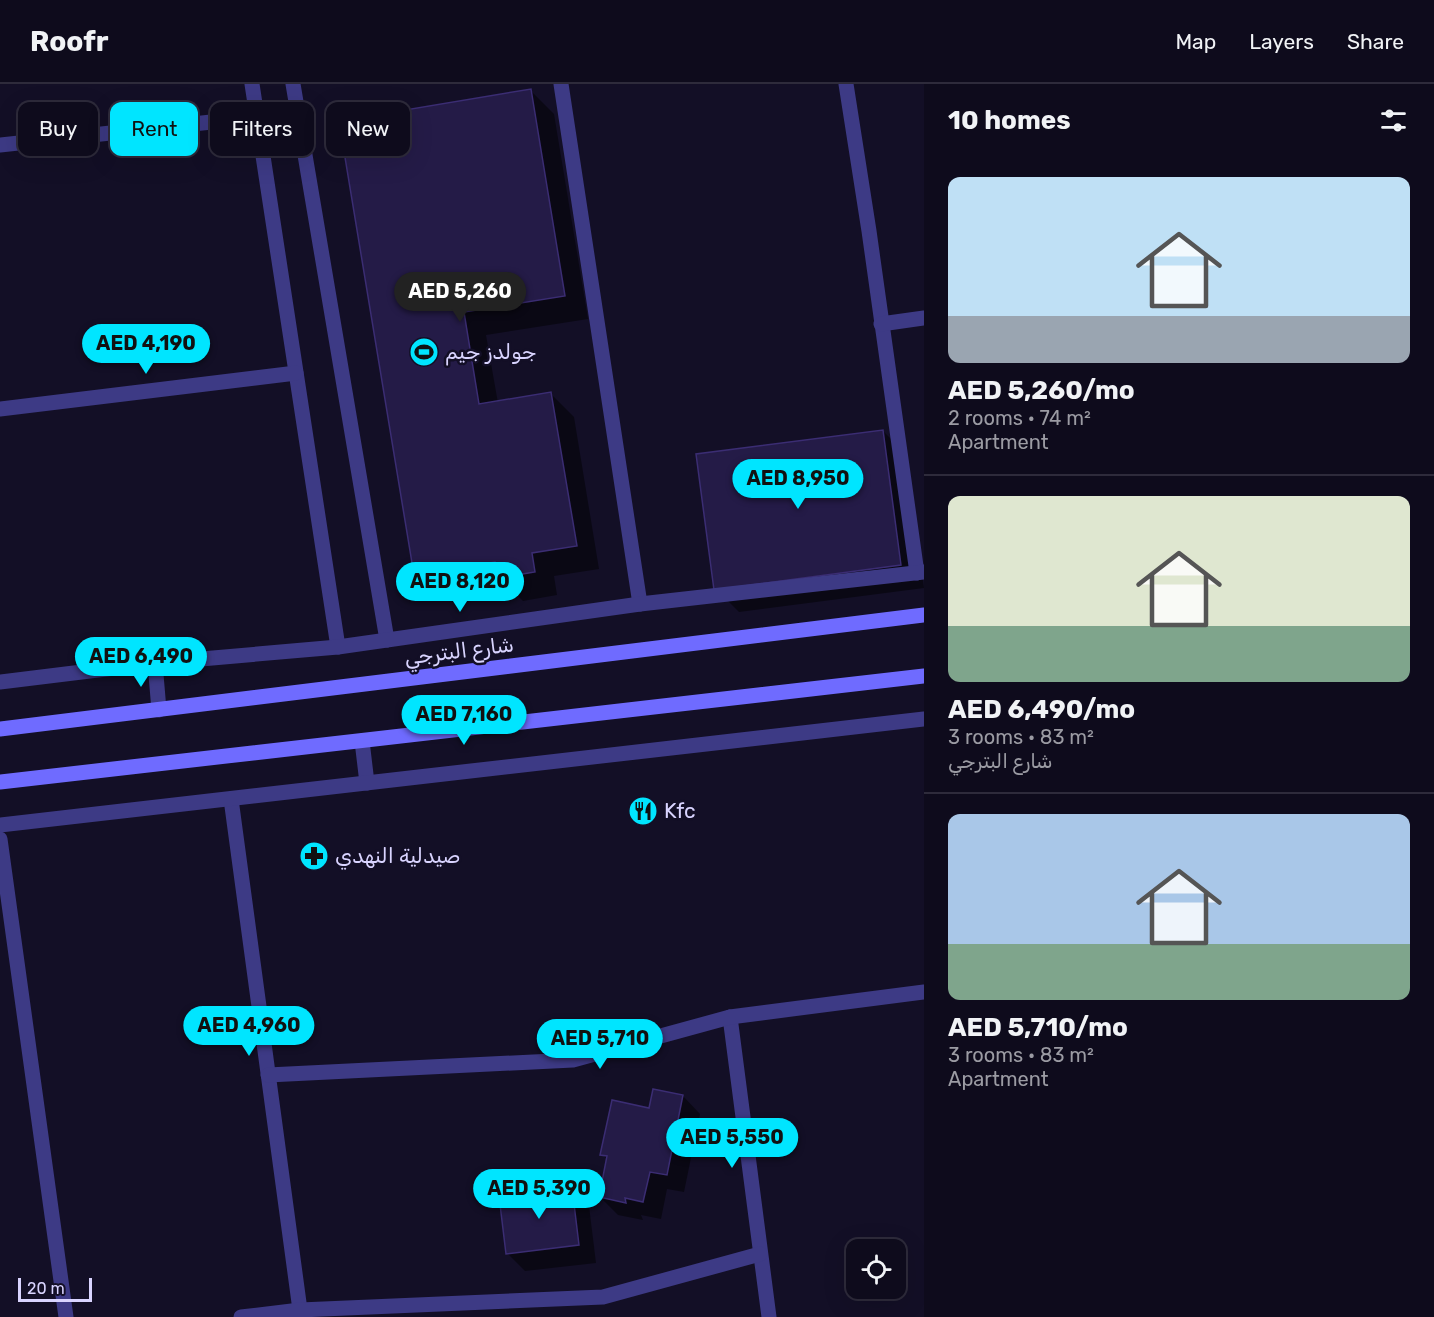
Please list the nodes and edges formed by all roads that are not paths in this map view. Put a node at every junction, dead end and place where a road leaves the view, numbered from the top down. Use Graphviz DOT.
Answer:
graph roads {
  1 [pos="252,84"];
  2 [pos="293,84"];
  3 [pos="561,84"];
  4 [pos="846,84"];
  5 [pos="255,102"];
  6 [pos="210,122"];
  7 [pos="0,145"];
  8 [pos="263,156"];
  9 [pos="924,318"];
  10 [pos="881,324"];
  11 [pos="296,373"];
  12 [pos="0,410"];
  13 [pos="920,572"];
  14 [pos="640,604"];
  15 [pos="924,615"];
  16 [pos="387,640"];
  17 [pos="338,647"];
  18 [pos="155,663"];
  19 [pos="924,676"];
  20 [pos="0,682"];
  21 [pos="159,710"];
  22 [pos="924,719"];
  23 [pos="0,729"];
  24 [pos="362,741"];
  25 [pos="0,782"];
  26 [pos="367,783"];
  27 [pos="231,799"];
  28 [pos="0,825"];
  29 [pos="0,839"];
  30 [pos="924,992"];
  31 [pos="730,1017"];
  32 [pos="268,1075"];
  33 [pos="760,1254"];
  34 [pos="300,1310"];
  35 [pos="66,1317"];
  36 [pos="241,1317"];
  37 [pos="769,1317"];
  1 -- 5 [label="street"];
  2 -- 16 [label="street"];
  3 -- 14 [label="street"];
  4 -- 10 [label="street"];
  6 -- 7 [label="street"];
  8 -- 11 [label="street"];
  9 -- 10 [label="street"];
  10 -- 13 [label="street"];
  11 -- 12 [label="street"];
  11 -- 17 [label="street"];
  13 -- 14 [label="street, شارع البترجي"];
  14 -- 16 [label="street, شارع البترجي"];
  15 -- 21 [label="main road, شارع البترجي"];
  16 -- 17 [label="street, شارع البترجي"];
  17 -- 18 [label="street, شارع البترجي"];
  18 -- 20 [label="street, شارع البترجي"];
  18 -- 21 [label="street"];
  19 -- 24 [label="main road"];
  21 -- 23 [label="main road, شارع البترجي"];
  22 -- 26 [label="street"];
  24 -- 25 [label="main road"];
  24 -- 26 [label="street"];
  26 -- 27 [label="street"];
  27 -- 28 [label="street"];
  27 -- 32 [label="street"];
  29 -- 35 [label="street"];
  30 -- 31 [label="street"];
  31 -- 32 [label="street"];
  31 -- 33 [label="street"];
  32 -- 34 [label="street"];
  33 -- 34 [label="street"];
  33 -- 37 [label="street"];
  34 -- 36 [label="street"];
}
